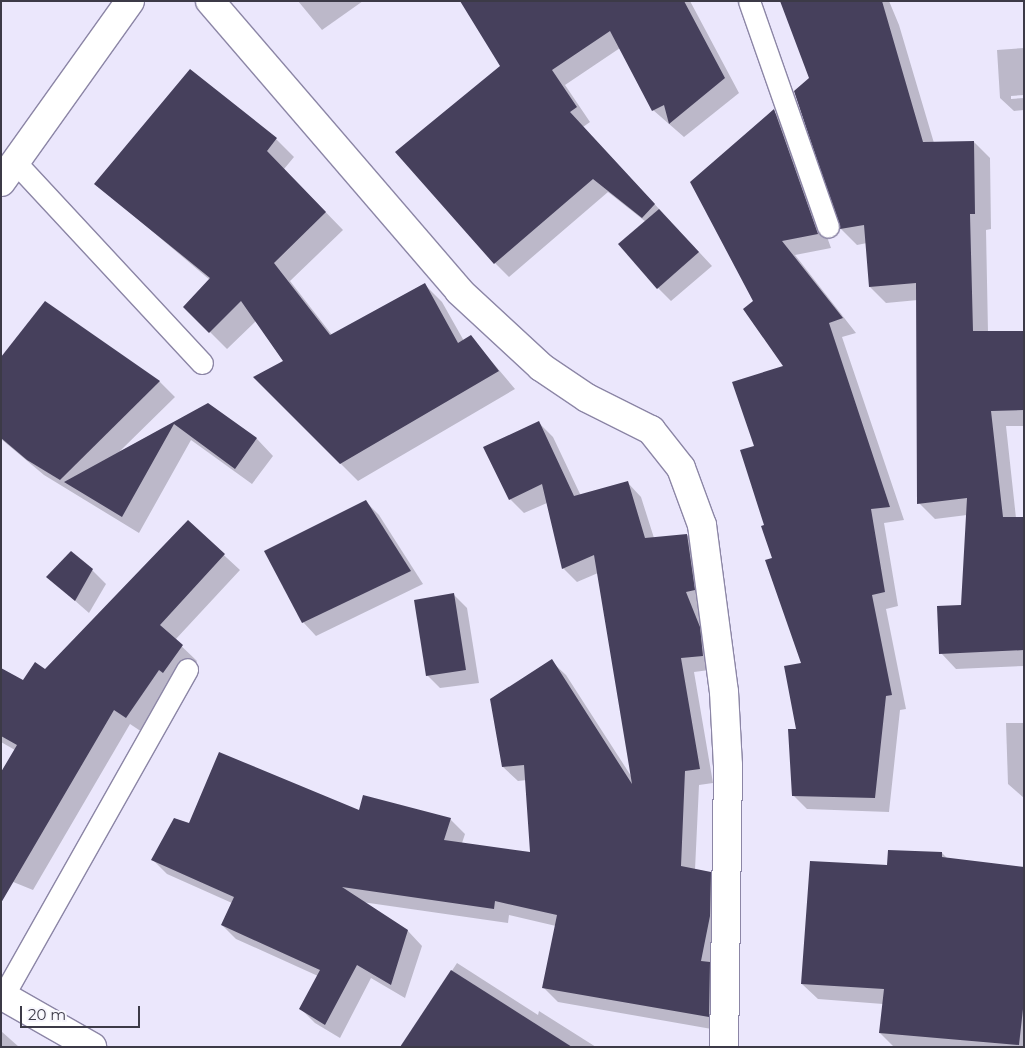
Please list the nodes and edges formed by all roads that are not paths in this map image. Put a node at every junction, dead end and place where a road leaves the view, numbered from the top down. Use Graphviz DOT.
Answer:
graph roads {
  1 [pos="210,1"];
  2 [pos="749,1"];
  3 [pos="128,2"];
  4 [pos="9,173"];
  5 [pos="828,227"];
  6 [pos="202,363"];
  7 [pos="187,669"];
  8 [pos="2,995"];
  9 [pos="92,1047"];
  10 [pos="724,1047"];
  1 -- 10 [label="street"];
  2 -- 5 [label="lane"];
  3 -- 4 [label="street"];
  4 -- 6 [label="lane"];
  7 -- 8 [label="lane"];
  8 -- 9 [label="street"];
}
